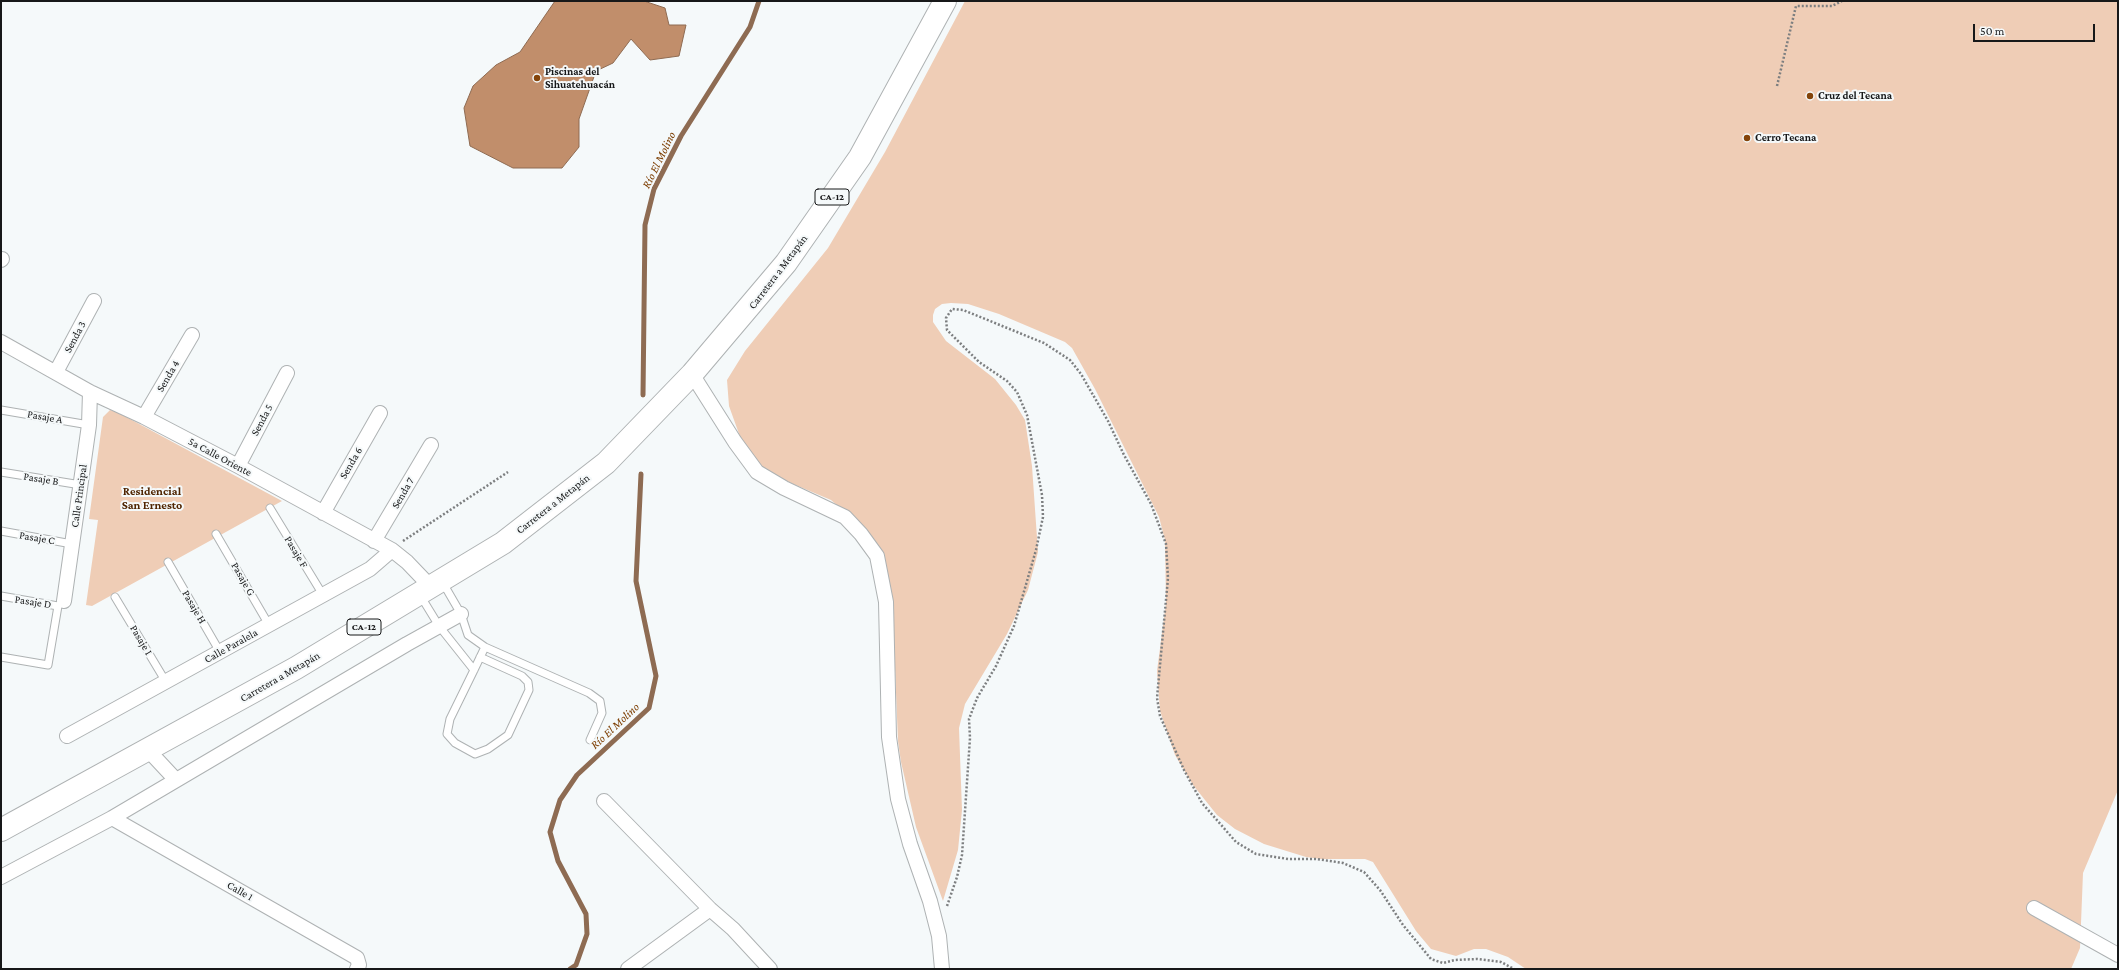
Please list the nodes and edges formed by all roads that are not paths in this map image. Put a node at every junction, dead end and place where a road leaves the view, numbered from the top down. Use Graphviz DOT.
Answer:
graph roads {
  1 [pos="944,1"];
  2 [pos="94,301"];
  3 [pos="192,335"];
  4 [pos="1,342"];
  5 [pos="56,372"];
  6 [pos="287,373"];
  7 [pos="692,374"];
  8 [pos="90,392"];
  9 [pos="1,410"];
  10 [pos="380,413"];
  11 [pos="144,417"];
  12 [pos="89,425"];
  13 [pos="431,445"];
  14 [pos="238,466"];
  15 [pos="1,472"];
  16 [pos="81,485"];
  17 [pos="270,508"];
  18 [pos="323,513"];
  19 [pos="1,531"];
  20 [pos="216,534"];
  21 [pos="374,541"];
  22 [pos="72,544"];
  23 [pos="392,550"];
  24 [pos="168,562"];
  25 [pos="430,586"];
  26 [pos="322,595"];
  27 [pos="1,596"];
  28 [pos="115,597"];
  29 [pos="61,603"];
  30 [pos="461,614"];
  31 [pos="269,625"];
  32 [pos="439,626"];
  33 [pos="485,647"];
  34 [pos="220,652"];
  35 [pos="1,657"];
  36 [pos="480,657"];
  37 [pos="474,670"];
  38 [pos="166,682"];
  39 [pos="67,736"];
  40 [pos="590,740"];
  41 [pos="148,750"];
  42 [pos="176,780"];
  43 [pos="604,801"];
  44 [pos="112,818"];
  45 [pos="1,830"];
  46 [pos="1,877"];
  47 [pos="2034,908"];
  48 [pos="710,909"];
  49 [pos="2118,955"];
  50 [pos="357,969"];
  51 [pos="628,969"];
  52 [pos="770,969"];
  53 [pos="942,969"];
  1 -- 7 [label="main road, Carretera a Metapán / CA-12"];
  2 -- 5 [label="street, Senda 3"];
  3 -- 11 [label="street, Senda 4"];
  4 -- 5 [label="street, 5a Calle Oriente"];
  5 -- 8 [label="street, 5a Calle Oriente"];
  6 -- 14 [label="street, Senda 5"];
  7 -- 25 [label="main road, Carretera a Metapán / CA-12"];
  7 -- 53 [label="street"];
  8 -- 11 [label="street, 5a Calle Oriente"];
  8 -- 12 [label="street, Calle Principal"];
  9 -- 12 [label="lane, Pasaje A"];
  10 -- 18 [label="street, Senda 6"];
  11 -- 14 [label="street, 5a Calle Oriente"];
  12 -- 16 [label="street, Calle Principal"];
  13 -- 21 [label="street, Senda 7"];
  14 -- 18 [label="street, 5a Calle Oriente"];
  15 -- 16 [label="lane, Pasaje B"];
  16 -- 22 [label="street, Calle Principal"];
  17 -- 26 [label="lane, Pasaje F"];
  18 -- 21 [label="street, 5a Calle Oriente"];
  19 -- 22 [label="lane, Pasaje C"];
  20 -- 31 [label="lane, Pasaje G"];
  21 -- 23 [label="street, 5a Calle Oriente"];
  22 -- 29 [label="street, Calle Principal"];
  23 -- 25 [label="street, 5a Calle Oriente"];
  23 -- 26 [label="street, Calle Paralela"];
  24 -- 34 [label="lane, Pasaje H"];
  25 -- 30 [label="lane"];
  25 -- 32 [label="lane"];
  25 -- 41 [label="main road, Carretera a Metapán / CA-12"];
  26 -- 31 [label="street, Calle Paralela"];
  27 -- 29 [label="lane, Pasaje D"];
  28 -- 38 [label="lane, Pasaje I"];
  29 -- 35 [label="lane, Calle Principal"];
  30 -- 32 [label="street"];
  30 -- 33 [label="lane"];
  31 -- 34 [label="street, Calle Paralela"];
  32 -- 37 [label="lane"];
  32 -- 42 [label="street"];
  33 -- 36 [label="lane"];
  33 -- 40 [label="lane"];
  34 -- 38 [label="street, Calle Paralela"];
  36 -- 37 [label="lane"];
  36 -- 37 [label="lane"];
  38 -- 39 [label="street, Calle Paralela"];
  41 -- 42 [label="street"];
  41 -- 45 [label="main road, Carretera a Metapán / CA-12"];
  42 -- 44 [label="street"];
  43 -- 48 [label="street"];
  44 -- 46 [label="street"];
  44 -- 50 [label="street, Calle 1"];
  47 -- 49 [label="street"];
  48 -- 51 [label="street"];
  48 -- 52 [label="street"];
}
